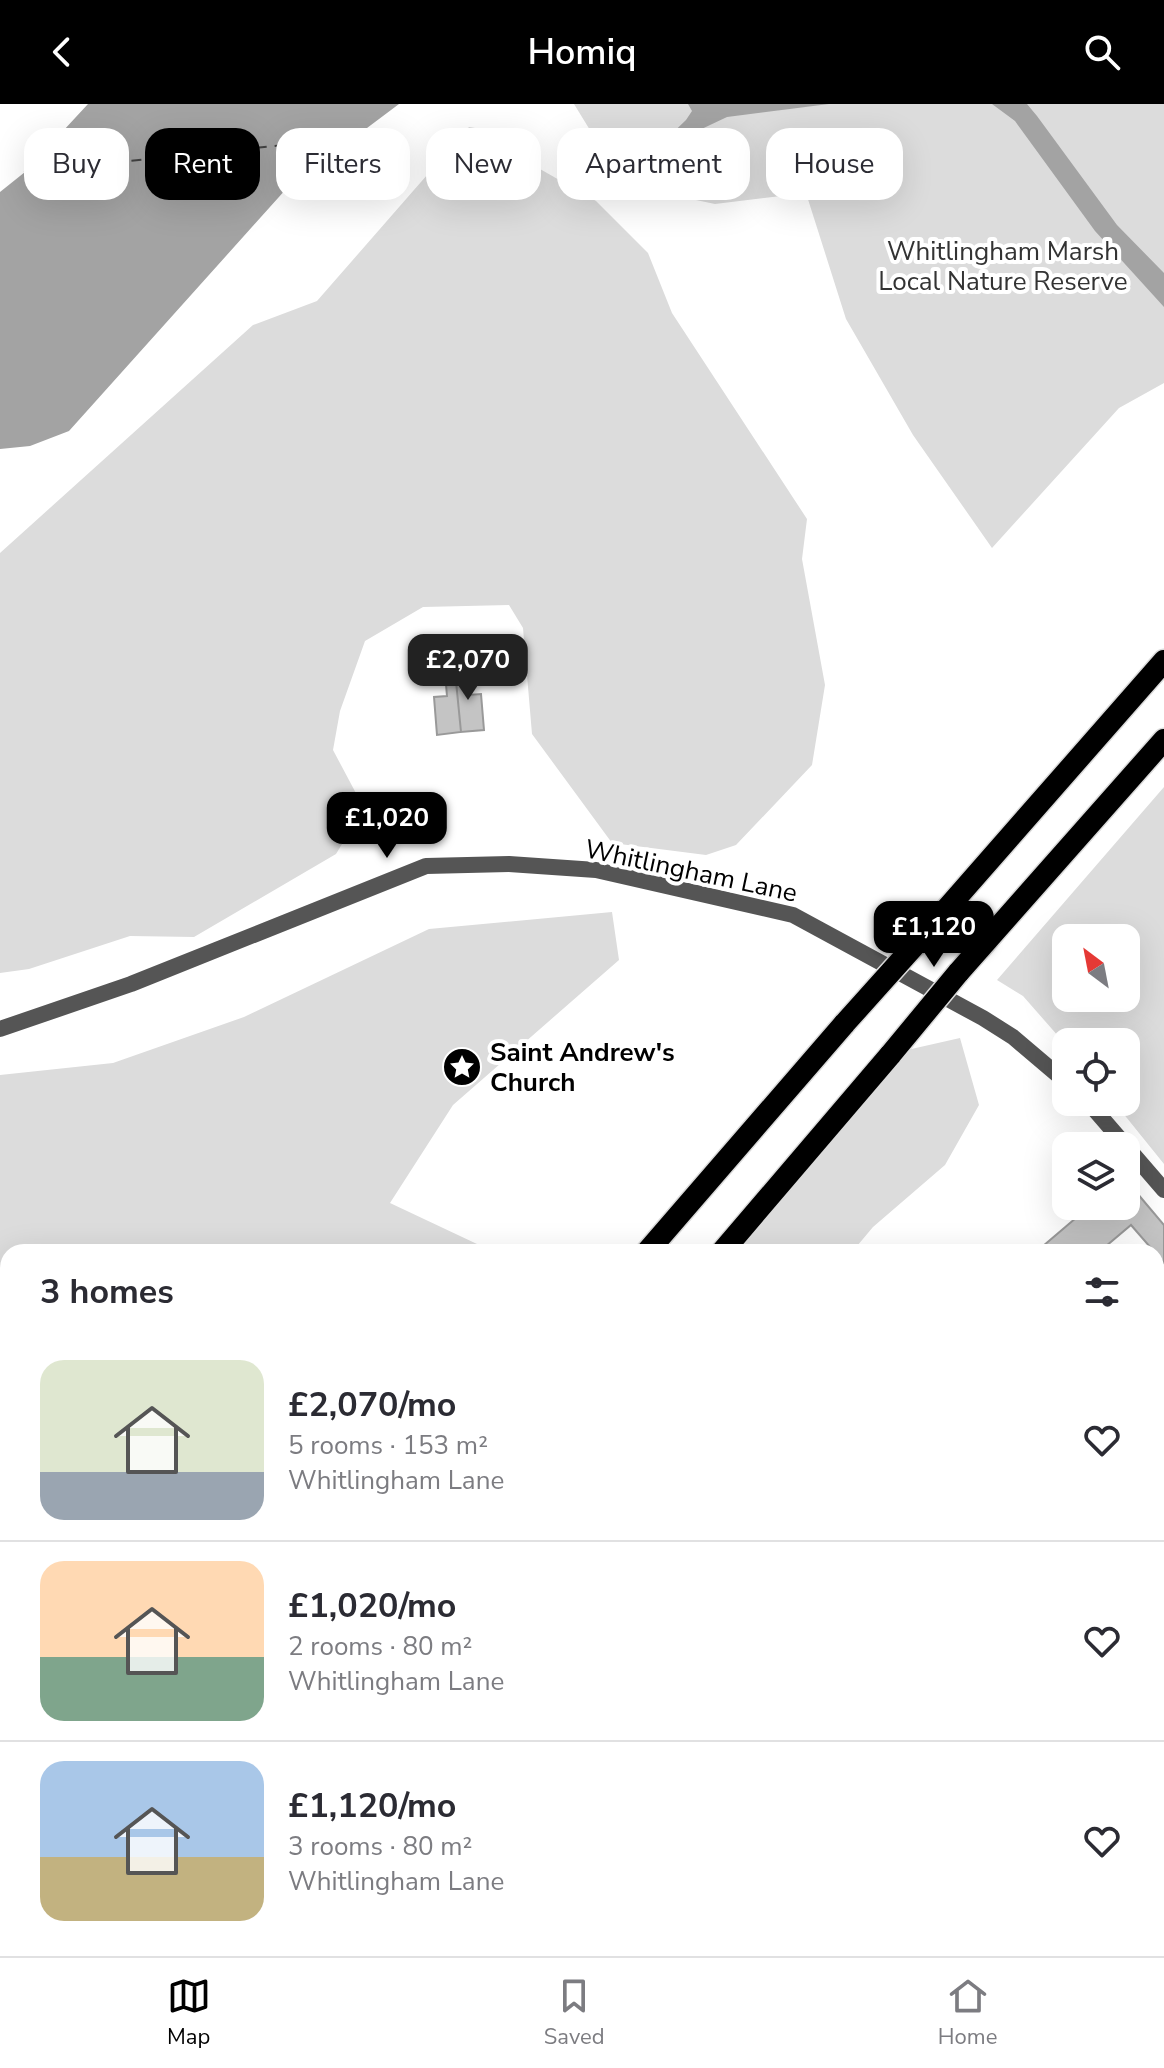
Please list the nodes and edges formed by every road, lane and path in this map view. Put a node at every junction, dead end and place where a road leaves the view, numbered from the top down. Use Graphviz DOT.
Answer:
graph roads {
  1 [pos="1164,661"];
  2 [pos="1164,740"];
  3 [pos="0,1029"];
  4 [pos="1052,1070"];
  5 [pos="1100,1116"];
  6 [pos="1164,1190"];
  7 [pos="654,1244"];
  8 [pos="729,1244"];
  1 -- 7 [label="highway, bridge"];
  2 -- 8 [label="highway, bridge"];
  3 -- 4 [label="street, Whitlingham Lane"];
  5 -- 6 [label="street"];
}
